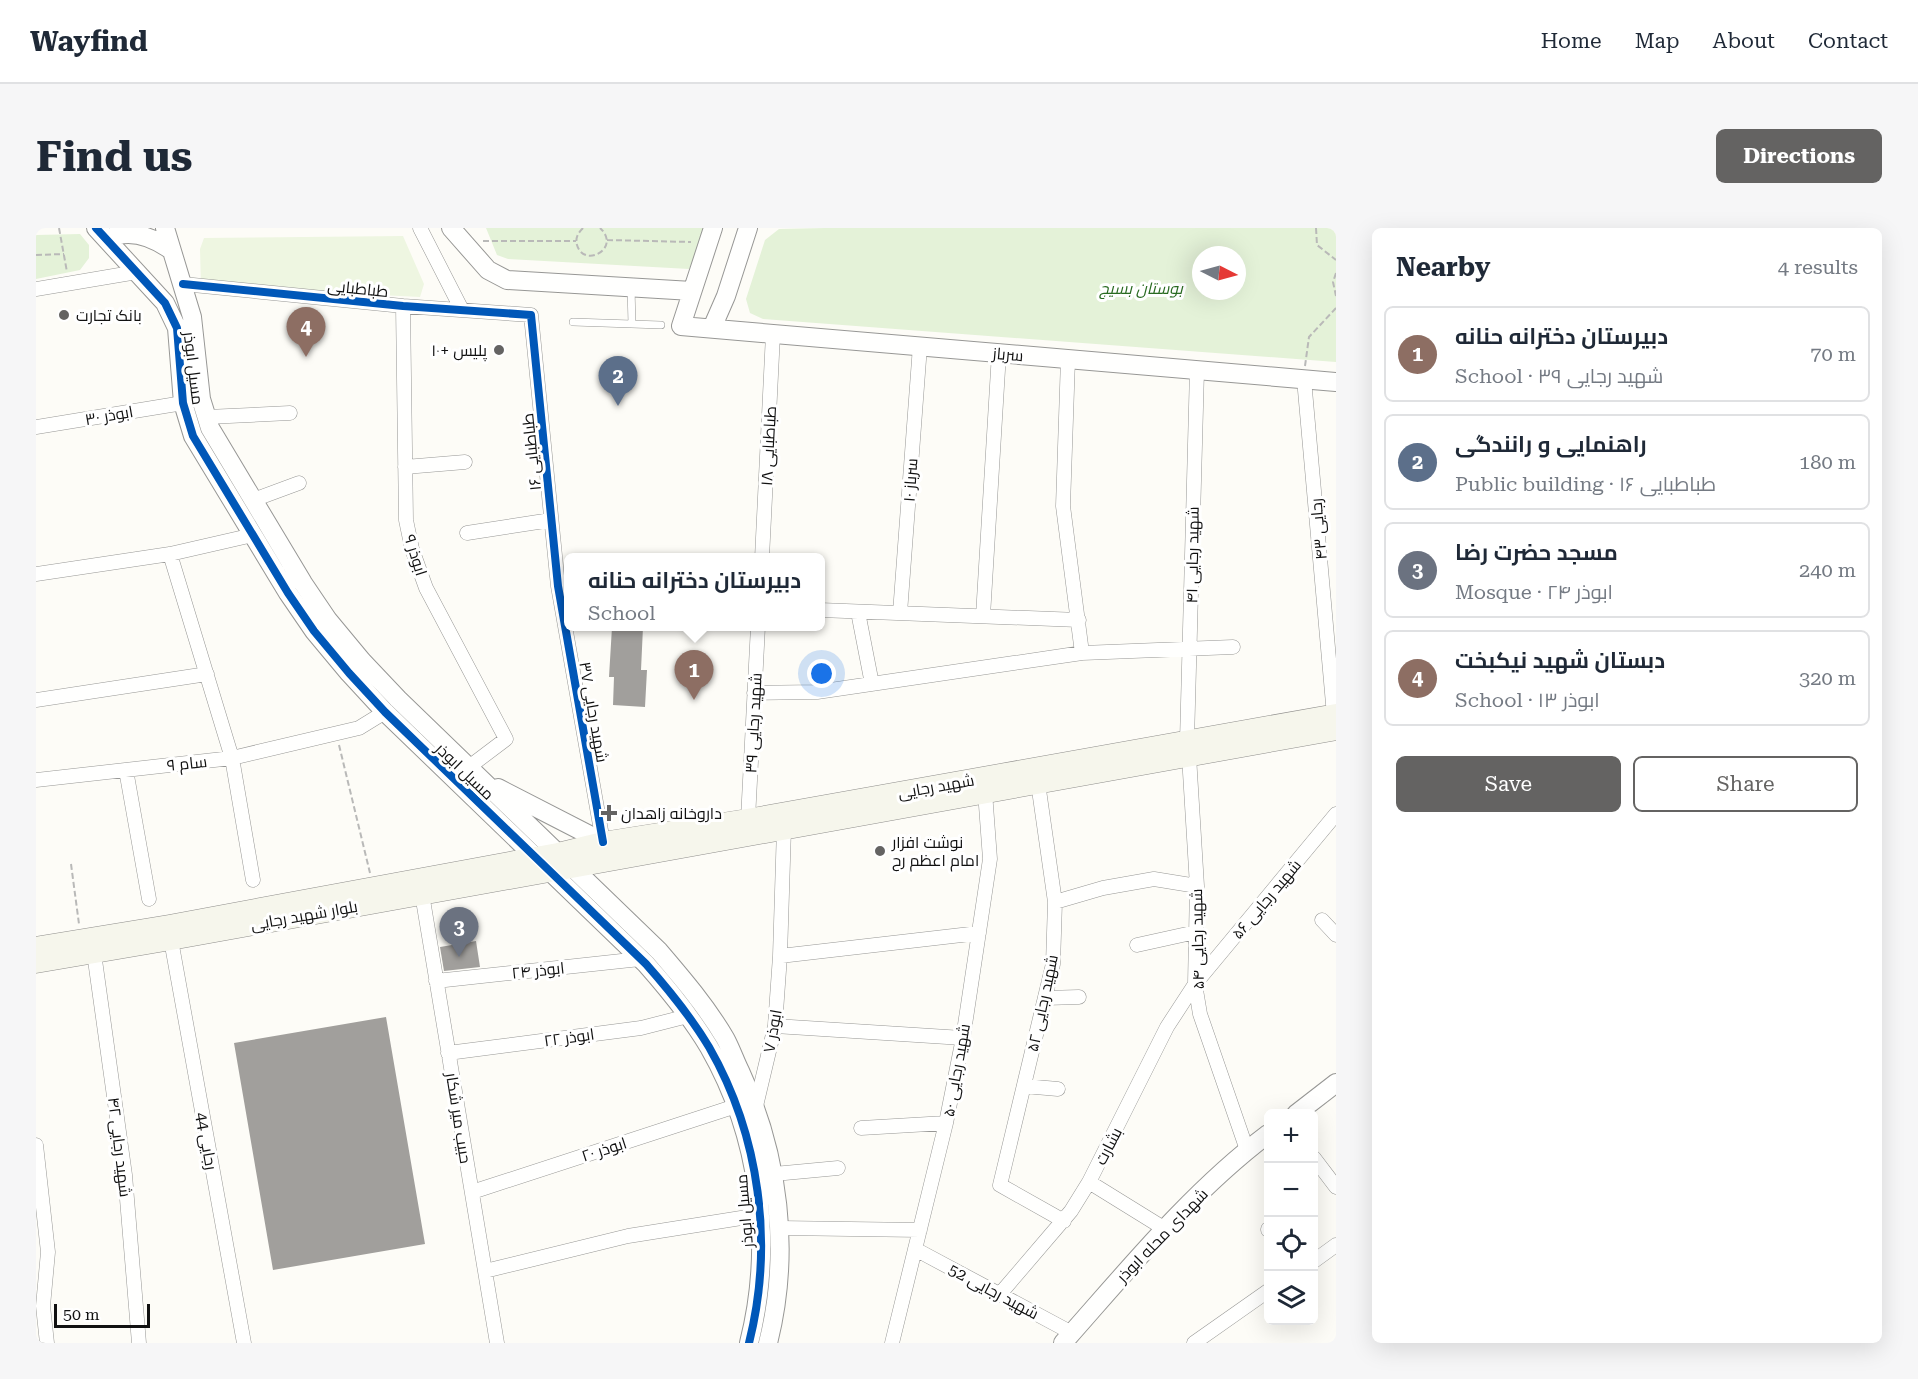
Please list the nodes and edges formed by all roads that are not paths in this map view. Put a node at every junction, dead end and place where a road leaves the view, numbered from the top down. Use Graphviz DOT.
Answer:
graph roads {
  1 [pos="165,228"];
  2 [pos="420,228"];
  3 [pos="748,228"];
  4 [pos="102,234"];
  5 [pos="457,235"];
  6 [pos="710,235"];
  7 [pos="171,250"];
  8 [pos="137,272"];
  9 [pos="183,284"];
  10 [pos="631,288"];
  11 [pos="36,289"];
  12 [pos="692,291"];
  13 [pos="403,306"];
  14 [pos="462,310"];
  15 [pos="531,315"];
  16 [pos="573,322"];
  17 [pos="632,324"];
  18 [pos="661,325"];
  19 [pos="712,328"];
  20 [pos="773,334"];
  21 [pos="920,346"];
  22 [pos="999,353"];
  23 [pos="1068,359"];
  24 [pos="1197,370"];
  25 [pos="1304,379"];
  26 [pos="1336,382"];
  27 [pos="183,403"];
  28 [pos="290,413"];
  29 [pos="207,417"];
  30 [pos="36,428"];
  31 [pos="465,462"];
  32 [pos="405,467"];
  33 [pos="299,483"];
  34 [pos="253,500"];
  35 [pos="551,520"];
  36 [pos="467,533"];
  37 [pos="253,535"];
  38 [pos="762,553"];
  39 [pos="170,554"];
  40 [pos="36,574"];
  41 [pos="558,586"];
  42 [pos="825,610"];
  43 [pos="858,612"];
  44 [pos="900,614"];
  45 [pos="983,616"];
  46 [pos="564,620"];
  47 [pos="1079,620"];
  48 [pos="566,631"];
  49 [pos="758,631"];
  50 [pos="1233,646"];
  51 [pos="1190,649"];
  52 [pos="1082,653"];
  53 [pos="207,674"];
  54 [pos="872,684"];
  55 [pos="754,693"];
  56 [pos="36,700"];
  57 [pos="385,712"];
  58 [pos="1335,719"];
  59 [pos="1188,748"];
  60 [pos="232,758"];
  61 [pos="126,770"];
  62 [pos="475,773"];
  63 [pos="36,780"];
  64 [pos="1038,783"];
  65 [pos="985,792"];
  66 [pos="1336,814"];
  67 [pos="748,819"];
  68 [pos="784,828"];
  69 [pos="603,842"];
  70 [pos="553,862"];
  71 [pos="253,880"];
  72 [pos="1197,886"];
  73 [pos="422,894"];
  74 [pos="150,899"];
  75 [pos="1055,902"];
  76 [pos="1322,920"];
  77 [pos="1196,932"];
  78 [pos="979,933"];
  79 [pos="1336,935"];
  80 [pos="171,940"];
  81 [pos="1137,945"];
  82 [pos="88,946"];
  83 [pos="36,947"];
  84 [pos="780,956"];
  85 [pos="640,959"];
  86 [pos="36,963"];
  87 [pos="436,981"];
  88 [pos="1195,984"];
  89 [pos="1079,998"];
  90 [pos="1045,999"];
  91 [pos="688,1016"];
  92 [pos="775,1026"];
  93 [pos="963,1038"];
  94 [pos="448,1053"];
  95 [pos="1336,1083"];
  96 [pos="1024,1086"];
  97 [pos="1058,1089"];
  98 [pos="736,1106"];
  99 [pos="756,1106"];
  100 [pos="1301,1109"];
  101 [pos="946,1123"];
  102 [pos="861,1128"];
  103 [pos="1264,1138"];
  104 [pos="36,1145"];
  105 [pos="1247,1150"];
  106 [pos="1318,1163"];
  107 [pos="838,1168"];
  108 [pos="774,1174"];
  109 [pos="1089,1182"];
  110 [pos="1336,1187"];
  111 [pos="472,1192"];
  112 [pos="39,1193"];
  113 [pos="760,1215"];
  114 [pos="1064,1221"];
  115 [pos="780,1228"];
  116 [pos="1165,1228"];
  117 [pos="920,1230"];
  118 [pos="1336,1245"];
  119 [pos="915,1249"];
  120 [pos="1318,1258"];
  121 [pos="485,1271"];
  122 [pos="1000,1294"];
  123 [pos="1264,1295"];
  124 [pos="1068,1338"];
  125 [pos="46,1343"];
  126 [pos="139,1343"];
  127 [pos="244,1343"];
  128 [pos="497,1343"];
  129 [pos="749,1343"];
  130 [pos="768,1343"];
  131 [pos="892,1343"];
  132 [pos="1194,1343"];
  1 -- 7 [label="street, مسیل ابوذر"];
  2 -- 14 [label="street"];
  3 -- 19 [label="street"];
  4 -- 7 [label="street"];
  4 -- 8 [label="street, مسیل ابوذر"];
  5 -- 10 [label="street"];
  6 -- 12 [label="street"];
  7 -- 9 [label="street, مسیل ابوذر"];
  8 -- 11 [label="street"];
  8 -- 27 [label="street, مسیل ابوذر"];
  9 -- 13 [label="street, طباطبایی"];
  9 -- 29 [label="street, مسیل ابوذر"];
  10 -- 12 [label="street"];
  10 -- 17 [label="lane"];
  12 -- 19 [label="street, سرباز"];
  13 -- 14 [label="street, طباطبایی"];
  13 -- 32 [label="street, ابوذر ۹"];
  14 -- 15 [label="street, طباطبایی"];
  15 -- 35 [label="street, طباطبایی ۱۶"];
  16 -- 17 [label="lane"];
  17 -- 18 [label="lane"];
  19 -- 20 [label="street, سرباز"];
  20 -- 21 [label="street, سرباز"];
  20 -- 38 [label="street, طباطبایی ۱۸"];
  21 -- 22 [label="street, سرباز"];
  21 -- 44 [label="street, سرباز ۱۰"];
  22 -- 23 [label="street, سرباز"];
  22 -- 45 [label="street"];
  23 -- 24 [label="street, سرباز"];
  23 -- 47 [label="street"];
  24 -- 25 [label="street, سرباز"];
  24 -- 51 [label="street, شهید رجایی ۴۱"];
  25 -- 26 [label="street, سرباز"];
  25 -- 58 [label="street, رجایی ۴۳"];
  27 -- 30 [label="street, ابوذر ۳۰"];
  27 -- 37 [label="street, مسیل ابوذر"];
  28 -- 29 [label="street"];
  29 -- 34 [label="street, مسیل ابوذر"];
  31 -- 32 [label="street"];
  32 -- 62 [label="street, ابوذر ۹"];
  33 -- 34 [label="street"];
  34 -- 62 [label="street, مسیل ابوذر"];
  35 -- 36 [label="street"];
  35 -- 41 [label="street, طباطبایی ۱۶"];
  37 -- 39 [label="street"];
  37 -- 57 [label="street, مسیل ابوذر"];
  39 -- 40 [label="street"];
  39 -- 53 [label="street"];
  41 -- 46 [label="street, شهید رجایی ۳۷"];
  42 -- 43 [label="street"];
  43 -- 44 [label="street"];
  43 -- 54 [label="street"];
  44 -- 45 [label="street"];
  45 -- 47 [label="street"];
  47 -- 52 [label="street"];
  48 -- 69 [label="street, شهید رجایی ۳۷"];
  49 -- 55 [label="street, شهید رجایی ۳۹"];
  50 -- 51 [label="street"];
  51 -- 52 [label="street"];
  51 -- 59 [label="street, شهید رجایی ۴۱"];
  52 -- 54 [label="street"];
  53 -- 56 [label="street"];
  53 -- 60 [label="street"];
  54 -- 55 [label="street"];
  55 -- 67 [label="street, شهید رجایی ۳۹"];
  57 -- 60 [label="street, سام ۹"];
  57 -- 70 [label="street, مسیل ابوذر"];
  58 -- 59 [label="main road, شهید رجایی"];
  59 -- 64 [label="main road, شهید رجایی"];
  59 -- 67 [label="main road, شهید رجایی"];
  59 -- 72 [label="street, شهید رجایی ۵۴"];
  60 -- 61 [label="street, سام ۹"];
  60 -- 71 [label="street"];
  61 -- 63 [label="street, سام ۹"];
  61 -- 74 [label="street"];
  62 -- 69 [label="street"];
  62 -- 70 [label="street, مسیل ابوذر"];
  64 -- 65 [label="main road, شهید رجایی"];
  64 -- 75 [label="street, شهید رجایی ۵۲"];
  65 -- 68 [label="main road, شهید رجایی"];
  65 -- 78 [label="street, شهید رجایی ۵۰"];
  66 -- 88 [label="street, شهید رجایی ۵۶"];
  67 -- 69 [label="main road, شهید رجایی"];
  68 -- 70 [label="main road, شهید رجایی"];
  68 -- 84 [label="street, ابوذر ۷"];
  69 -- 70 [label="main road, شهید رجایی"];
  70 -- 73 [label="main road, بلوار شهید رجایی"];
  70 -- 82 [label="main road, بلوار شهید رجایی"];
  70 -- 85 [label="street, مسیل ابوذر"];
  70 -- 99 [label="street, مسیل ابوذر"];
  72 -- 75 [label="street"];
  72 -- 77 [label="street, شهید رجایی ۵۴"];
  73 -- 80 [label="main road, بلوار شهید رجایی"];
  73 -- 87 [label="street, حبیب میر شکار"];
  75 -- 90 [label="street, شهید رجایی ۵۲"];
  76 -- 79 [label="street"];
  77 -- 81 [label="street"];
  77 -- 88 [label="street, شهید رجایی ۵۴"];
  78 -- 84 [label="street"];
  78 -- 93 [label="street, شهید رجایی ۵۰"];
  80 -- 82 [label="main road, بلوار شهید رجایی"];
  80 -- 127 [label="street, رجایی 44"];
  82 -- 83 [label="main road, بلوار شهید رجایی"];
  82 -- 86 [label="main road, بلوار شهید رجایی"];
  82 -- 126 [label="street, شهید رجایی ۴۲"];
  84 -- 92 [label="street, ابوذر ۷"];
  85 -- 87 [label="street, ابوذر ۲۴"];
  85 -- 91 [label="street, مسیل ابوذر"];
  87 -- 94 [label="street, حبیب میر شکار"];
  88 -- 105 [label="street, شهید رجایی ۵۴"];
  88 -- 109 [label="street, بشارت"];
  89 -- 90 [label="street"];
  90 -- 96 [label="street, شهید رجایی ۵۲"];
  91 -- 94 [label="street, ابوذر ۲۲"];
  91 -- 98 [label="street, مسیل ابوذر"];
  92 -- 93 [label="street"];
  92 -- 99 [label="street, ابوذر ۷"];
  93 -- 101 [label="street, شهید رجایی ۵۰"];
  94 -- 111 [label="street, حبیب میر شکار"];
  95 -- 100 [label="street"];
  96 -- 97 [label="street"];
  96 -- 114 [label="street, شهید رجایی ۵۲"];
  98 -- 111 [label="street, ابوذر ۲۰"];
  98 -- 113 [label="street, مسیل ابوذر"];
  99 -- 108 [label="street, مسیل ابوذر"];
  101 -- 102 [label="street"];
  101 -- 117 [label="street, شهید رجایی ۵۰"];
  103 -- 105 [label="street, شهدای محله ابوذر"];
  104 -- 112 [label="street"];
  105 -- 116 [label="street, شهدای محله ابوذر"];
  106 -- 110 [label="street"];
  107 -- 108 [label="street"];
  108 -- 115 [label="street, مسیل ابوذر"];
  109 -- 114 [label="street, بشارت"];
  109 -- 116 [label="street"];
  111 -- 121 [label="street, حبیب میر شکار"];
  112 -- 125 [label="street"];
  113 -- 121 [label="street"];
  113 -- 129 [label="street, مسیل ابوذر"];
  114 -- 122 [label="street, بشارت"];
  115 -- 117 [label="street"];
  115 -- 130 [label="street, مسیل ابوذر"];
  116 -- 124 [label="street, شهدای محله ابوذر"];
  117 -- 119 [label="street, شهید رجایی ۵۰"];
  118 -- 120 [label="street"];
  119 -- 122 [label="street, شهید رجایی 52"];
  119 -- 131 [label="street, شهید رجایی ۵۰"];
  121 -- 128 [label="street, حبیب میر شکار"];
  122 -- 124 [label="street, شهید رجایی 52"];
  123 -- 132 [label="street"];
}
